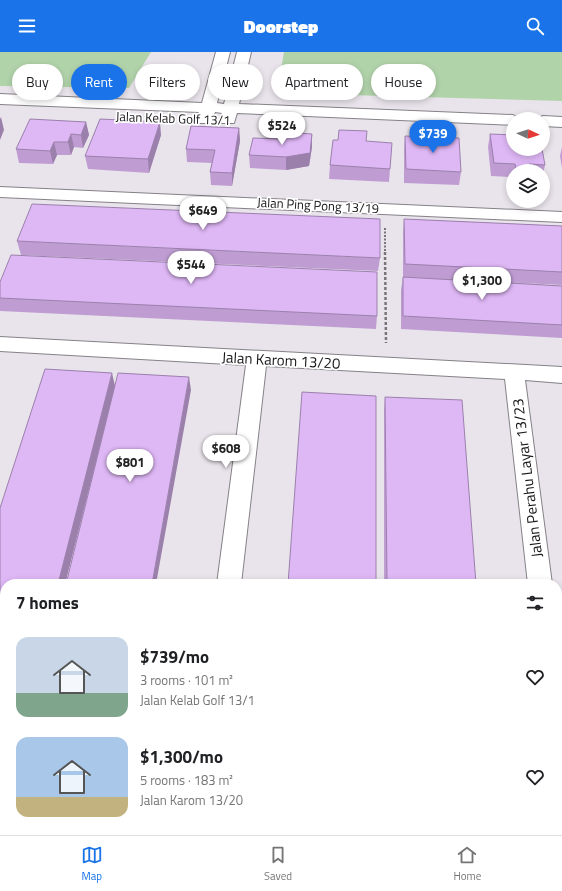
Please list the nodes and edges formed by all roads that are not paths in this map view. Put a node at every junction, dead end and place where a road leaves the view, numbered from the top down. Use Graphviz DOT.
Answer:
graph roads {
  1 [pos="223,52"];
  2 [pos="244,52"];
  3 [pos="0,99"];
  4 [pos="0,111"];
  5 [pos="206,113"];
  6 [pos="230,114"];
  7 [pos="506,120"];
  8 [pos="550,121"];
  9 [pos="562,122"];
  10 [pos="506,132"];
  11 [pos="550,133"];
  12 [pos="562,134"];
  13 [pos="1,194"];
  14 [pos="562,217"];
  15 [pos="2,350"];
  16 [pos="257,358"];
  17 [pos="514,372"];
  18 [pos="562,375"];
  19 [pos="230,579"];
  20 [pos="539,579"];
  1 -- 5 [label="street"];
  2 -- 6 [label="street"];
  3 -- 5 [label="street"];
  4 -- 5 [label="street, Jalan Kelab Golf 13/1"];
  5 -- 6 [label="street, Jalan Kelab Golf 13/1"];
  6 -- 7 [label="street, Jalan Kelab Golf 13/1"];
  6 -- 10 [label="street, Jalan Kelab Golf 13/1"];
  8 -- 9 [label="street"];
  11 -- 12 [label="street"];
  13 -- 14 [label="street, Jalan Ping Pong 13/19"];
  15 -- 16 [label="street, Jalan Karom 13/20"];
  16 -- 17 [label="street, Jalan Karom 13/20"];
  16 -- 19 [label="street"];
  17 -- 18 [label="street, Jalan Karom 13/20"];
  17 -- 20 [label="street, Jalan Perahu Layar 13/23"];
}
